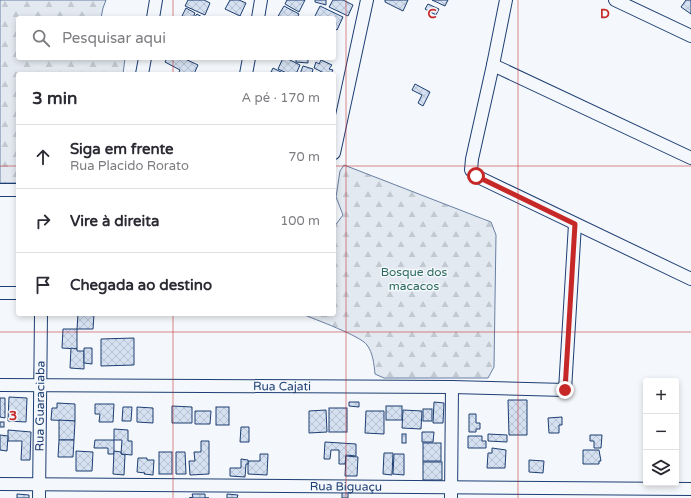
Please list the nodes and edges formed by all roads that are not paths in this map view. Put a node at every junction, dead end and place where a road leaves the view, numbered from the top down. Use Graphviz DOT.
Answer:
graph roads {
  1 [pos="156,0"];
  2 [pos="261,0"];
  3 [pos="366,0"];
  4 [pos="506,0"];
  5 [pos="615,0"];
  6 [pos="153,16"];
  7 [pos="258,16"];
  8 [pos="691,36"];
  9 [pos="145,60"];
  10 [pos="250,60"];
  11 [pos="493,65"];
  12 [pos="142,72"];
  13 [pos="246,72"];
  14 [pos="336,143"];
  15 [pos="691,158"];
  16 [pos="0,190"];
  17 [pos="16,190"];
  18 [pos="575,224"];
  19 [pos="691,279"];
  20 [pos="0,292"];
  21 [pos="16,293"];
  22 [pos="41,316"];
  23 [pos="0,385"];
  24 [pos="40,385"];
  25 [pos="452,387"];
  26 [pos="0,484"];
  27 [pos="40,484"];
  28 [pos="691,489"];
  29 [pos="451,493"];
  30 [pos="39,498"];
  1 -- 6 [label="street"];
  2 -- 7 [label="street"];
  3 -- 14 [label="street"];
  4 -- 11 [label="street"];
  5 -- 8 [label="street"];
  9 -- 12 [label="street"];
  10 -- 13 [label="street"];
  11 -- 15 [label="street"];
  11 -- 18 [label="street"];
  16 -- 17 [label="street"];
  18 -- 19 [label="street"];
  18 -- 25 [label="street, Rua Cajati"];
  20 -- 21 [label="street"];
  22 -- 24 [label="street, Rua Guaraciaba"];
  23 -- 24 [label="street, Rua Cajati"];
  24 -- 25 [label="street, Rua Cajati"];
  24 -- 27 [label="street, Rua Guaraciaba"];
  25 -- 29 [label="street"];
  26 -- 27 [label="street, Rua Biguaçu"];
  27 -- 29 [label="street, Rua Biguaçu"];
  27 -- 30 [label="street, Rua Guaraciaba"];
  28 -- 29 [label="street, Rua Biguaçu"];
}
